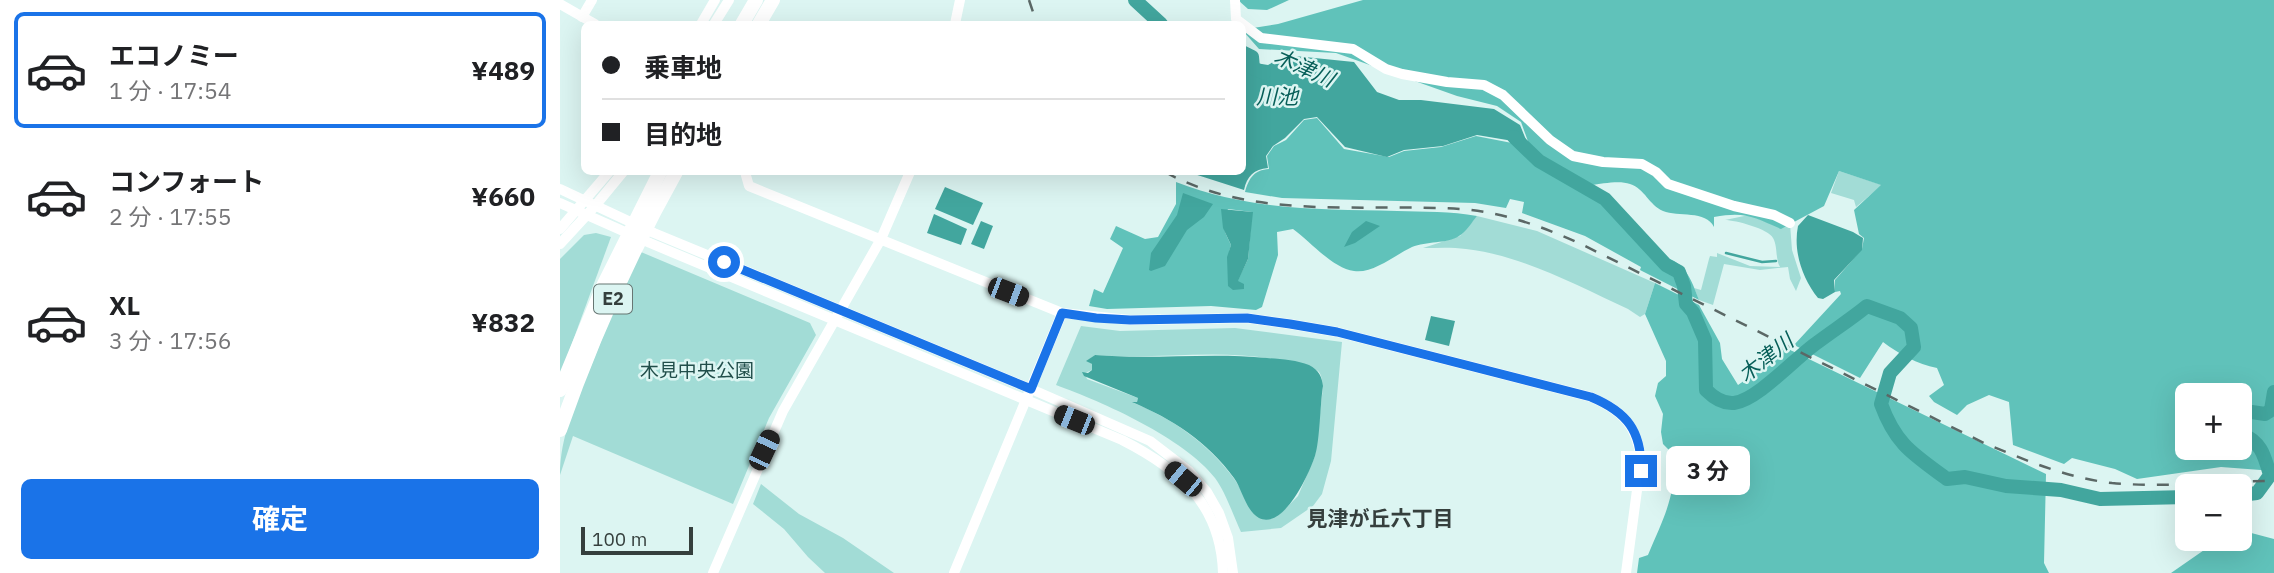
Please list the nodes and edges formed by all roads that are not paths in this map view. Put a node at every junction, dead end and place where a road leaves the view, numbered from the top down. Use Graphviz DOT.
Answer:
graph roads {
  1 [pos="592,0"];
  2 [pos="715,0"];
  3 [pos="729,0"];
  4 [pos="756,0"];
  5 [pos="774,0"];
  6 [pos="960,0"];
  7 [pos="1235,0"];
  8 [pos="560,4"];
  9 [pos="582,17"];
  10 [pos="589,21"];
  11 [pos="703,21"];
  12 [pos="716,21"];
  13 [pos="744,21"];
  14 [pos="761,21"];
  15 [pos="956,21"];
  16 [pos="1239,21"];
  17 [pos="1246,27"];
  18 [pos="607,175"];
  19 [pos="619,175"];
  20 [pos="658,175"];
  21 [pos="674,175"];
  22 [pos="746,175"];
  23 [pos="909,175"];
  24 [pos="560,189"];
  25 [pos="560,202"];
  26 [pos="590,204"];
  27 [pos="576,211"];
  28 [pos="587,216"];
  29 [pos="619,223"];
  30 [pos="1790,223"];
  31 [pos="560,229"];
  32 [pos="881,239"];
  33 [pos="560,244"];
  34 [pos="841,310"];
  35 [pos="1062,313"];
  36 [pos="834,321"];
  37 [pos="1031,389"];
  38 [pos="560,390"];
  39 [pos="1026,401"];
  40 [pos="560,430"];
  41 [pos="713,573"];
  42 [pos="954,573"];
  43 [pos="1223,573"];
  44 [pos="1233,573"];
  45 [pos="1626,573"];
  1 -- 9 [label="street"];
  2 -- 11 [label="street"];
  3 -- 12 [label="street"];
  4 -- 13 [label="highway"];
  5 -- 14 [label="highway"];
  6 -- 15 [label="street"];
  7 -- 16 [label="street"];
  8 -- 9 [label="street"];
  9 -- 10 [label="street"];
  17 -- 30 [label="street"];
  18 -- 26 [label="street"];
  19 -- 26 [label="street"];
  20 -- 38 [label="highway, E2"];
  21 -- 40 [label="highway, E2"];
  22 -- 32 [label="street"];
  23 -- 32 [label="street"];
  24 -- 26 [label="street"];
  25 -- 27 [label="street"];
  26 -- 27 [label="street"];
  26 -- 28 [label="street"];
  26 -- 29 [label="street"];
  27 -- 28 [label="street"];
  27 -- 31 [label="street"];
  28 -- 29 [label="street"];
  28 -- 33 [label="street"];
  29 -- 34 [label="street"];
  29 -- 36 [label="street"];
  32 -- 34 [label="street"];
  32 -- 35 [label="street"];
  34 -- 36 [label="street"];
  34 -- 37 [label="street"];
  35 -- 37 [label="street"];
  35 -- 45 [label="street"];
  36 -- 39 [label="street"];
  36 -- 41 [label="street"];
  37 -- 39 [label="street"];
  37 -- 44 [label="street"];
  39 -- 42 [label="street"];
  39 -- 43 [label="street"];
}
